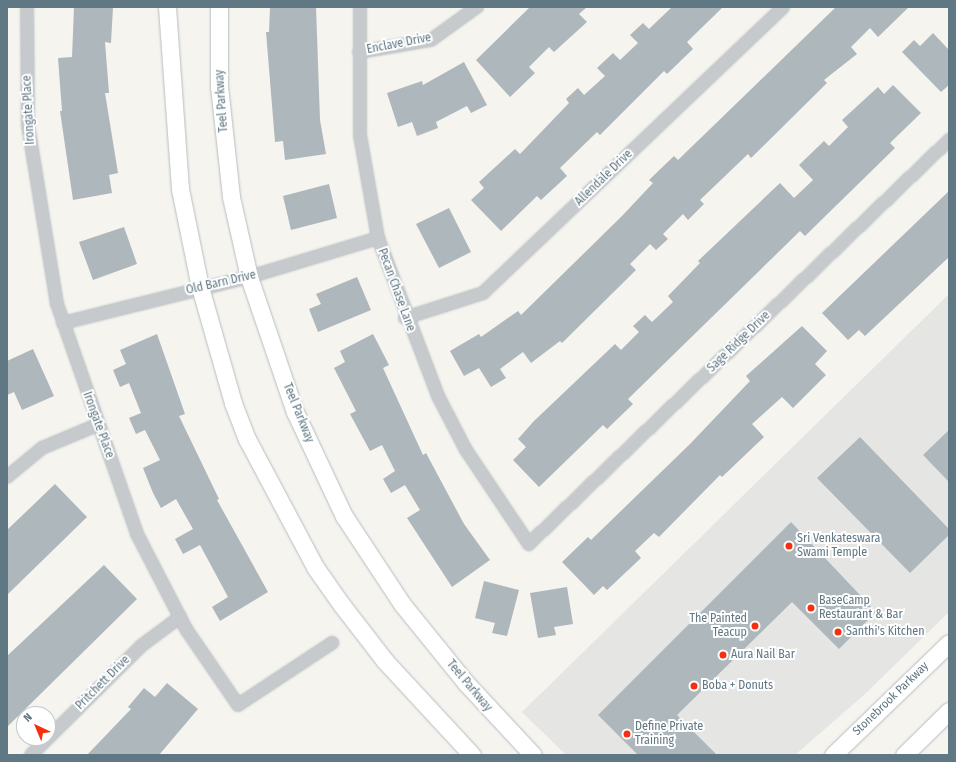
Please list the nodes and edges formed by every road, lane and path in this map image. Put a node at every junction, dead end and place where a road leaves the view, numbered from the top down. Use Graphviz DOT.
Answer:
graph roads {
  1 [pos="27,7"];
  2 [pos="167,7"];
  3 [pos="219,7"];
  4 [pos="360,7"];
  5 [pos="477,7"];
  6 [pos="783,7"];
  7 [pos="359,52"];
  8 [pos="949,140"];
  9 [pos="378,238"];
  10 [pos="249,277"];
  11 [pos="200,287"];
  12 [pos="406,318"];
  13 [pos="63,323"];
  14 [pos="97,425"];
  15 [pos="7,477"];
  16 [pos="529,544"];
  17 [pos="180,617"];
  18 [pos="332,644"];
  19 [pos="948,645"];
  20 [pos="949,711"];
  21 [pos="31,755"];
  22 [pos="472,755"];
  23 [pos="533,755"];
  24 [pos="833,755"];
  25 [pos="904,755"];
  1 -- 13 [label="street, Irongate Place"];
  2 -- 11 [label="main road"];
  3 -- 10 [label="main road, Teel Parkway"];
  4 -- 7 [label="street, Pecan Chase Lane"];
  5 -- 7 [label="street, Enclave Drive"];
  6 -- 12 [label="street, Allendale Drive"];
  7 -- 9 [label="street, Pecan Chase Lane"];
  8 -- 16 [label="street, Sage Ridge Drive"];
  9 -- 10 [label="street, Old Barn Drive"];
  9 -- 12 [label="street, Pecan Chase Lane"];
  10 -- 11 [label="street, Old Barn Drive"];
  10 -- 23 [label="main road, Teel Parkway"];
  11 -- 13 [label="street, Old Barn Drive"];
  11 -- 22 [label="main road"];
  12 -- 16 [label="street, Pecan Chase Lane"];
  13 -- 14 [label="street, Irongate Place"];
  14 -- 15 [label="street"];
  14 -- 17 [label="street, Irongate Place"];
  17 -- 18 [label="street, Irongate Place"];
  17 -- 21 [label="street, Pritchett Drive"];
  19 -- 24 [label="main road, Stonebrook Parkway"];
  20 -- 25 [label="main road"];
}
